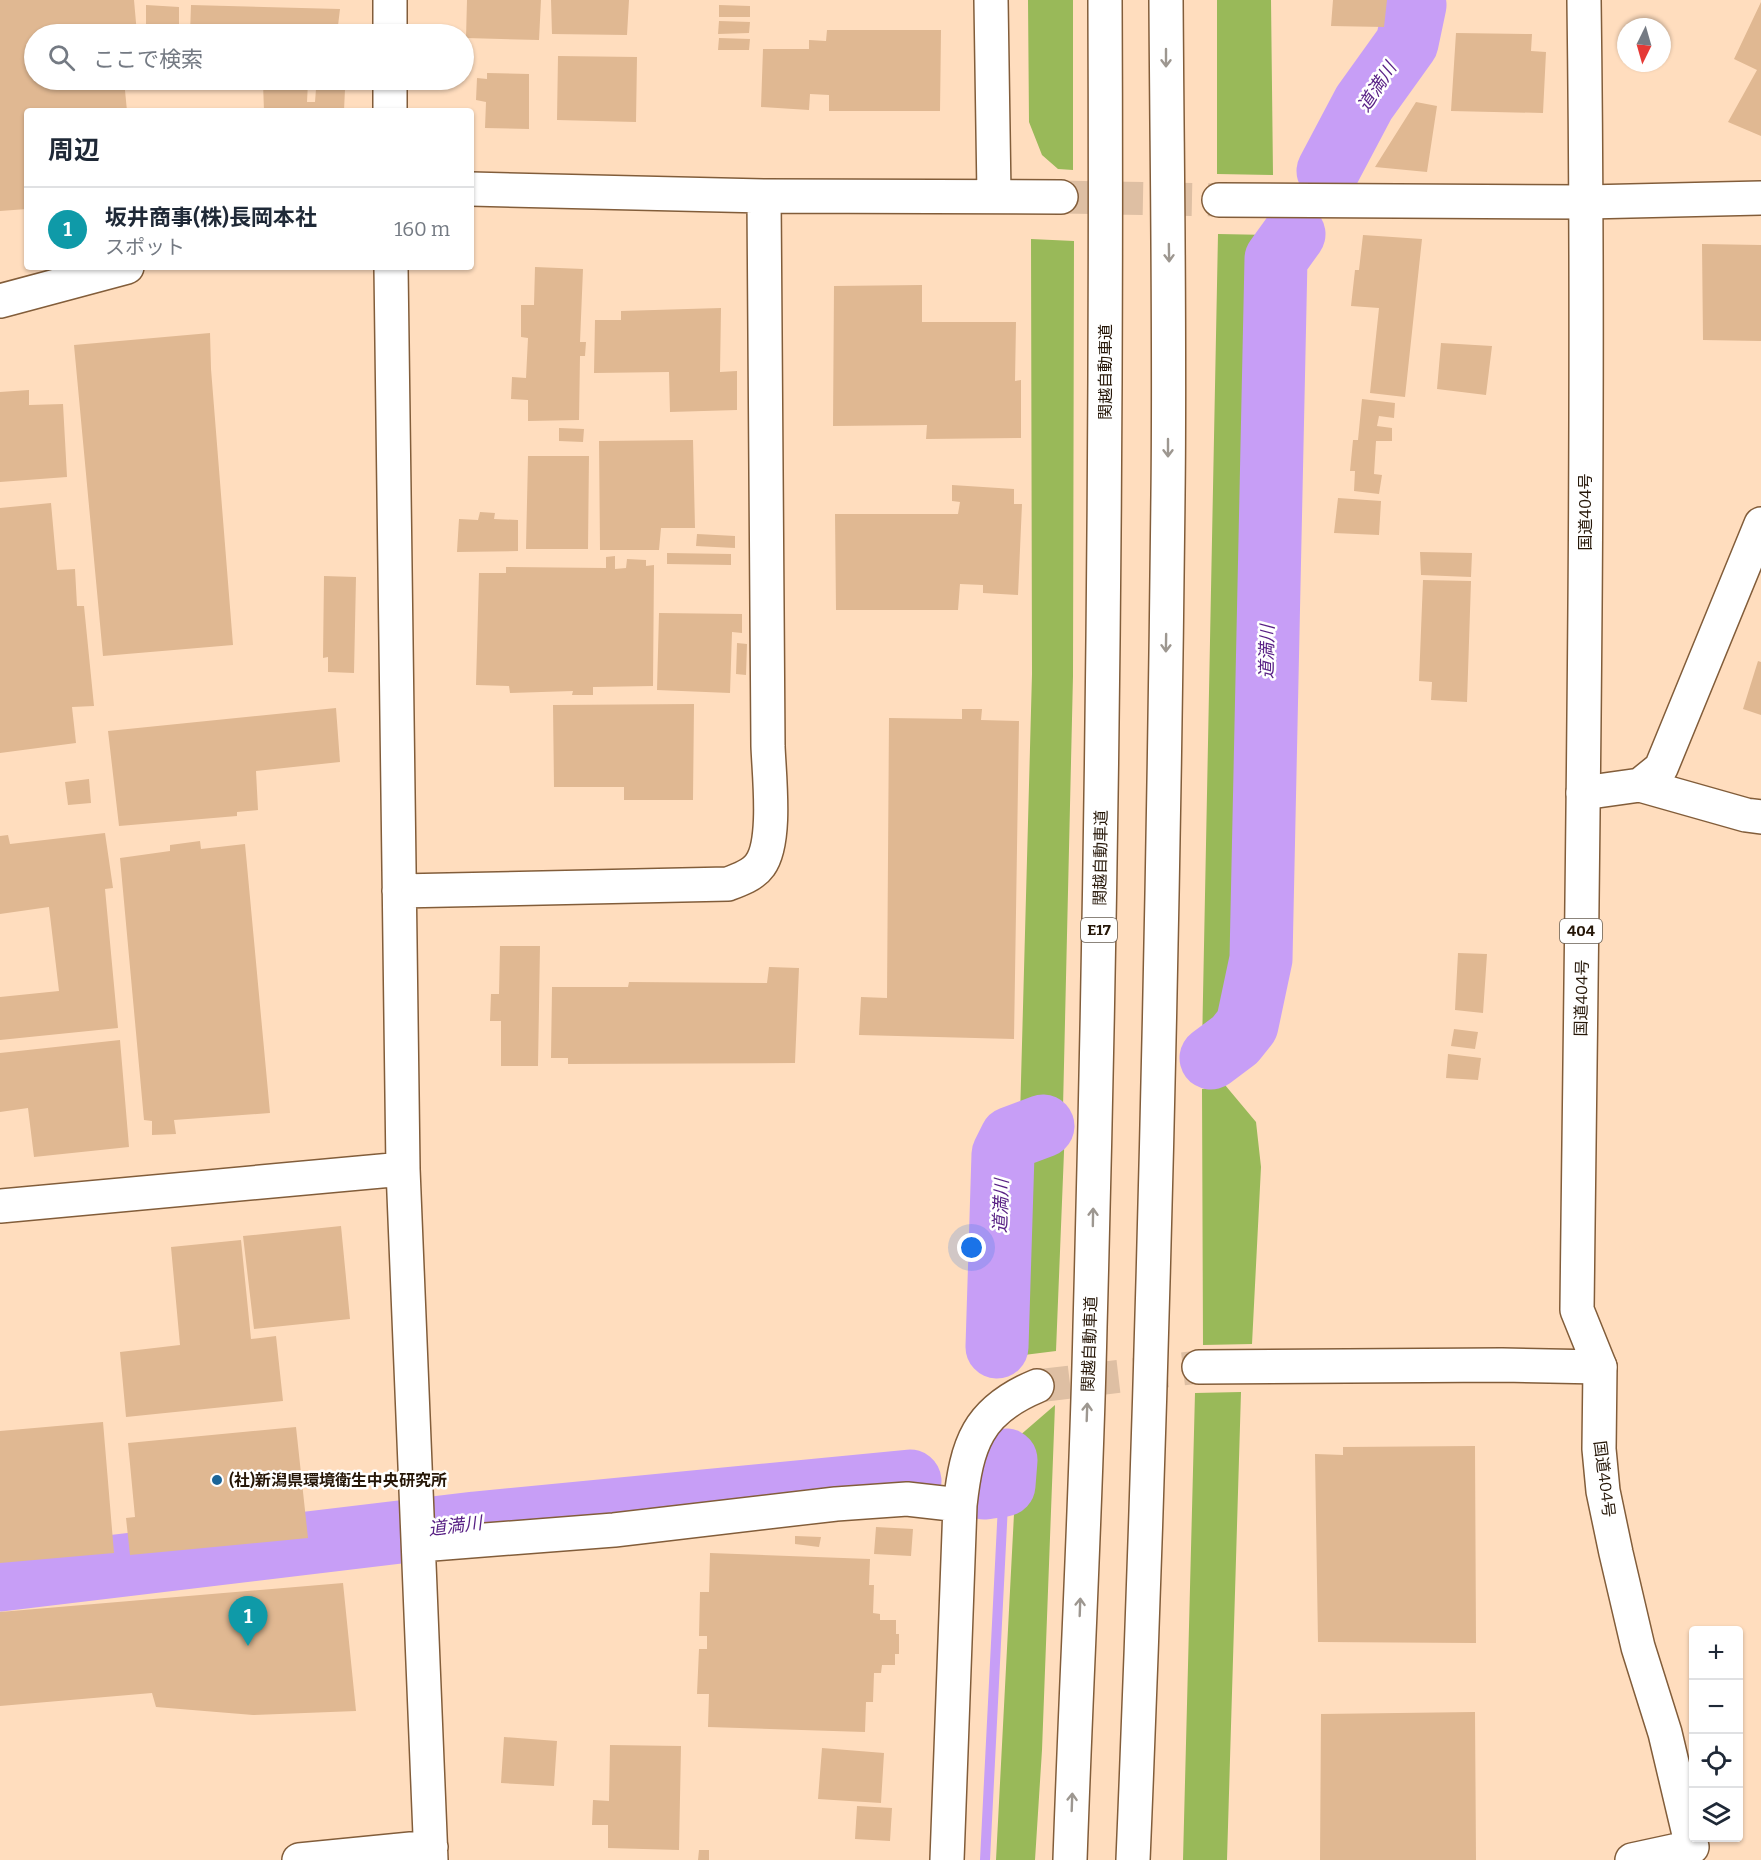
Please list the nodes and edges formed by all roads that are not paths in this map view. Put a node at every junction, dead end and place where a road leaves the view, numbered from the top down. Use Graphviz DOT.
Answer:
graph roads {
  1 [pos="390,0"];
  2 [pos="991,0"];
  3 [pos="1105,0"];
  4 [pos="1166,0"];
  5 [pos="1584,0"];
  6 [pos="390,24"];
  7 [pos="390,90"];
  8 [pos="390,108"];
  9 [pos="474,189"];
  10 [pos="994,195"];
  11 [pos="764,196"];
  12 [pos="1060,197"];
  13 [pos="1761,198"];
  14 [pos="1219,200"];
  15 [pos="1587,202"];
  16 [pos="116,270"];
  17 [pos="391,270"];
  18 [pos="0,301"];
  19 [pos="1761,524"];
  20 [pos="1640,785"];
  21 [pos="1583,793"];
  22 [pos="1761,817"];
  23 [pos="399,891"];
  24 [pos="403,1169"];
  25 [pos="0,1206"];
  26 [pos="1198,1367"];
  27 [pos="1600,1367"];
  28 [pos="1037,1386"];
  29 [pos="960,1505"];
  30 [pos="420,1545"];
  31 [pos="431,1854"];
  32 [pos="299,1860"];
  33 [pos="947,1860"];
  34 [pos="1070,1860"];
  35 [pos="1132,1860"];
  36 [pos="1632,1860"];
  1 -- 6 [label="main road"];
  2 -- 10 [label="main road"];
  34 -- 3 [label="main road, 関越自動車道 / E17, one-way"];
  4 -- 35 [label="main road, one-way"];
  5 -- 15 [label="main road, 国道404号 / 404"];
  7 -- 8 [label="main road"];
  9 -- 11 [label="main road"];
  10 -- 11 [label="main road"];
  10 -- 12 [label="main road"];
  11 -- 23 [label="main road"];
  13 -- 15 [label="main road"];
  14 -- 15 [label="main road"];
  15 -- 21 [label="main road, 国道404号 / 404"];
  16 -- 18 [label="main road"];
  17 -- 23 [label="main road"];
  19 -- 20 [label="main road"];
  20 -- 21 [label="main road"];
  20 -- 22 [label="main road"];
  21 -- 27 [label="main road, 国道404号 / 404"];
  23 -- 24 [label="main road"];
  24 -- 25 [label="main road"];
  24 -- 30 [label="main road"];
  26 -- 27 [label="main road"];
  27 -- 36 [label="main road, 国道404号 / 404"];
  28 -- 29 [label="main road"];
  29 -- 30 [label="main road"];
  29 -- 33 [label="main road"];
  30 -- 31 [label="main road"];
  31 -- 32 [label="main road"];
}
